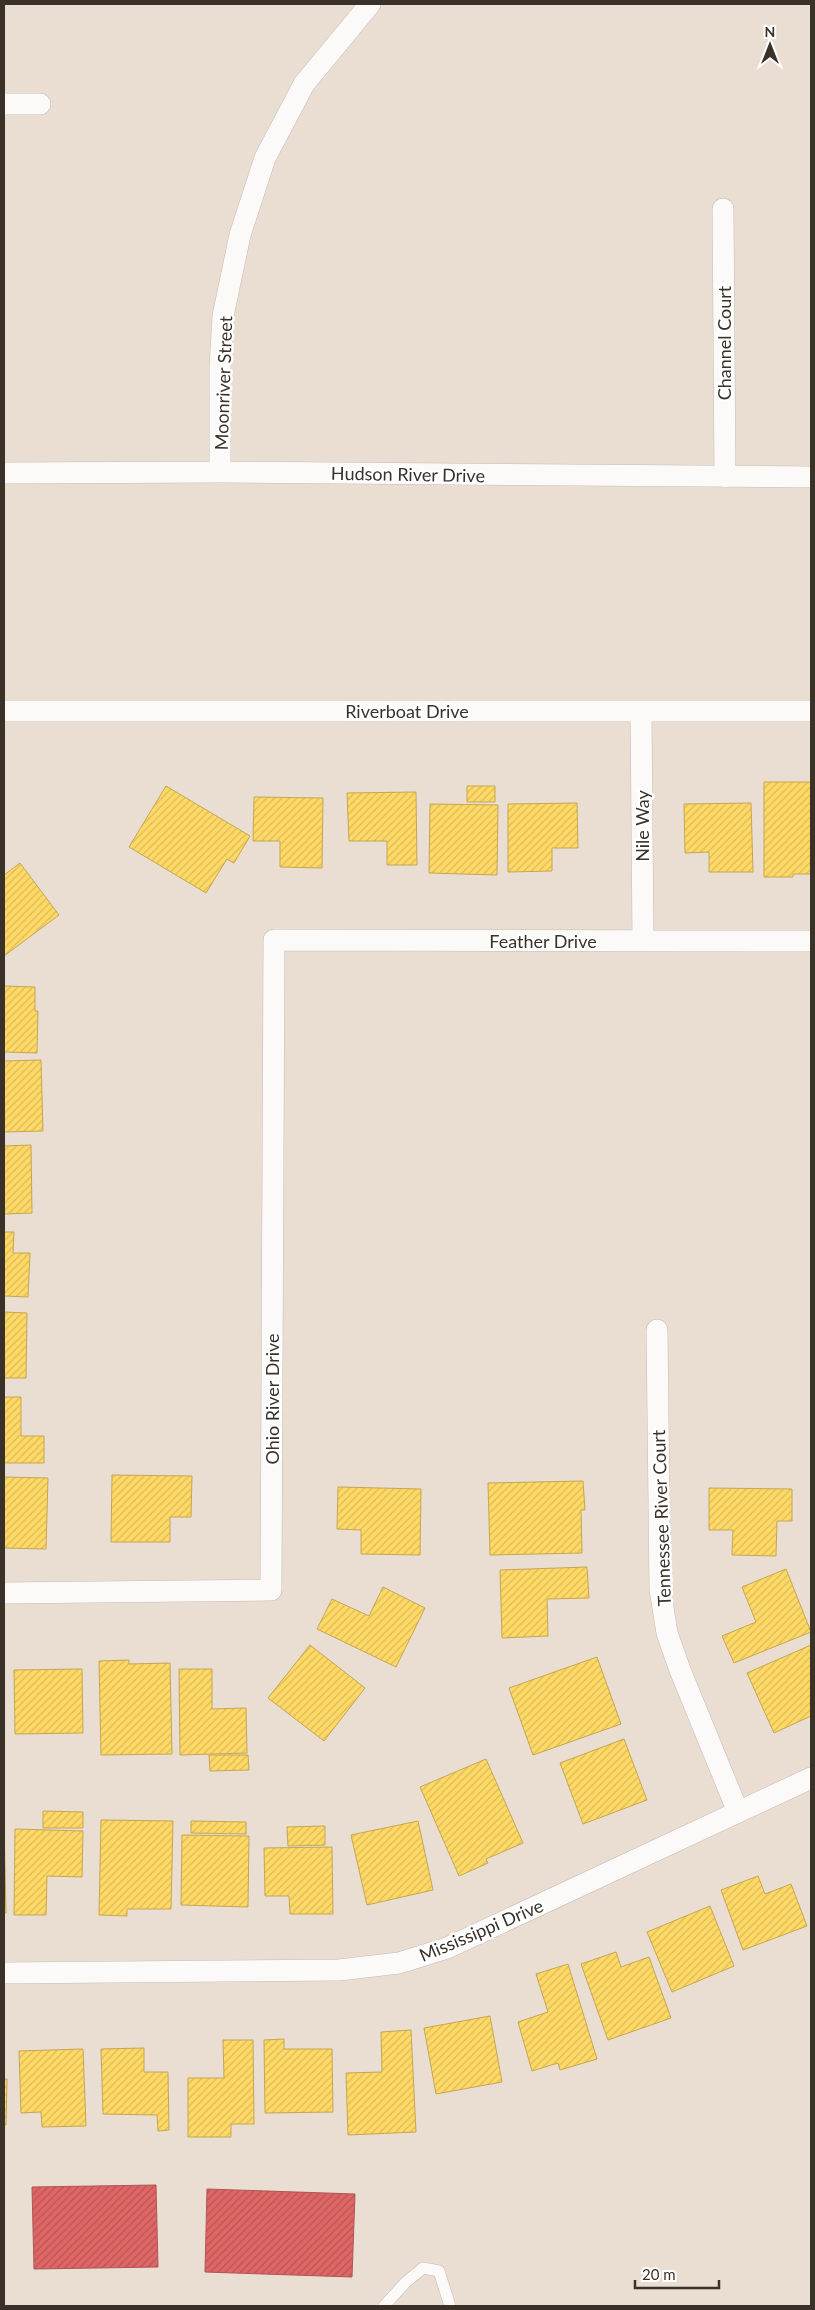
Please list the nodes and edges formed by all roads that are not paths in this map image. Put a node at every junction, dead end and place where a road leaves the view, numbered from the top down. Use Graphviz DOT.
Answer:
graph roads {
  1 [pos="370,4"];
  2 [pos="4,104"];
  3 [pos="40,104"];
  4 [pos="723,209"];
  5 [pos="220,472"];
  6 [pos="4,473"];
  7 [pos="725,477"];
  8 [pos="811,477"];
  9 [pos="4,711"];
  10 [pos="641,711"];
  11 [pos="811,711"];
  12 [pos="274,940"];
  13 [pos="643,941"];
  14 [pos="811,941"];
  15 [pos="657,1330"];
  16 [pos="4,1593"];
  17 [pos="811,1778"];
  18 [pos="738,1812"];
  19 [pos="4,1973"];
  20 [pos="384,2306"];
  21 [pos="450,2306"];
  1 -- 5 [label="street, Moonriver Street"];
  2 -- 3 [label="street"];
  4 -- 7 [label="street, Channel Court"];
  5 -- 6 [label="street, Hudson River Drive"];
  5 -- 7 [label="street, Hudson River Drive"];
  7 -- 8 [label="street, Hudson River Drive"];
  9 -- 10 [label="street, Riverboat Drive"];
  10 -- 11 [label="street, Riverboat Drive"];
  10 -- 13 [label="street, Nile Way"];
  12 -- 13 [label="street, Feather Drive"];
  12 -- 16 [label="street, Ohio River Drive"];
  13 -- 14 [label="street, Feather Drive"];
  15 -- 18 [label="street, Tennessee River Court"];
  17 -- 18 [label="street, Mississippi Drive"];
  18 -- 19 [label="street, Mississippi Drive"];
  20 -- 21 [label="lane"];
}
